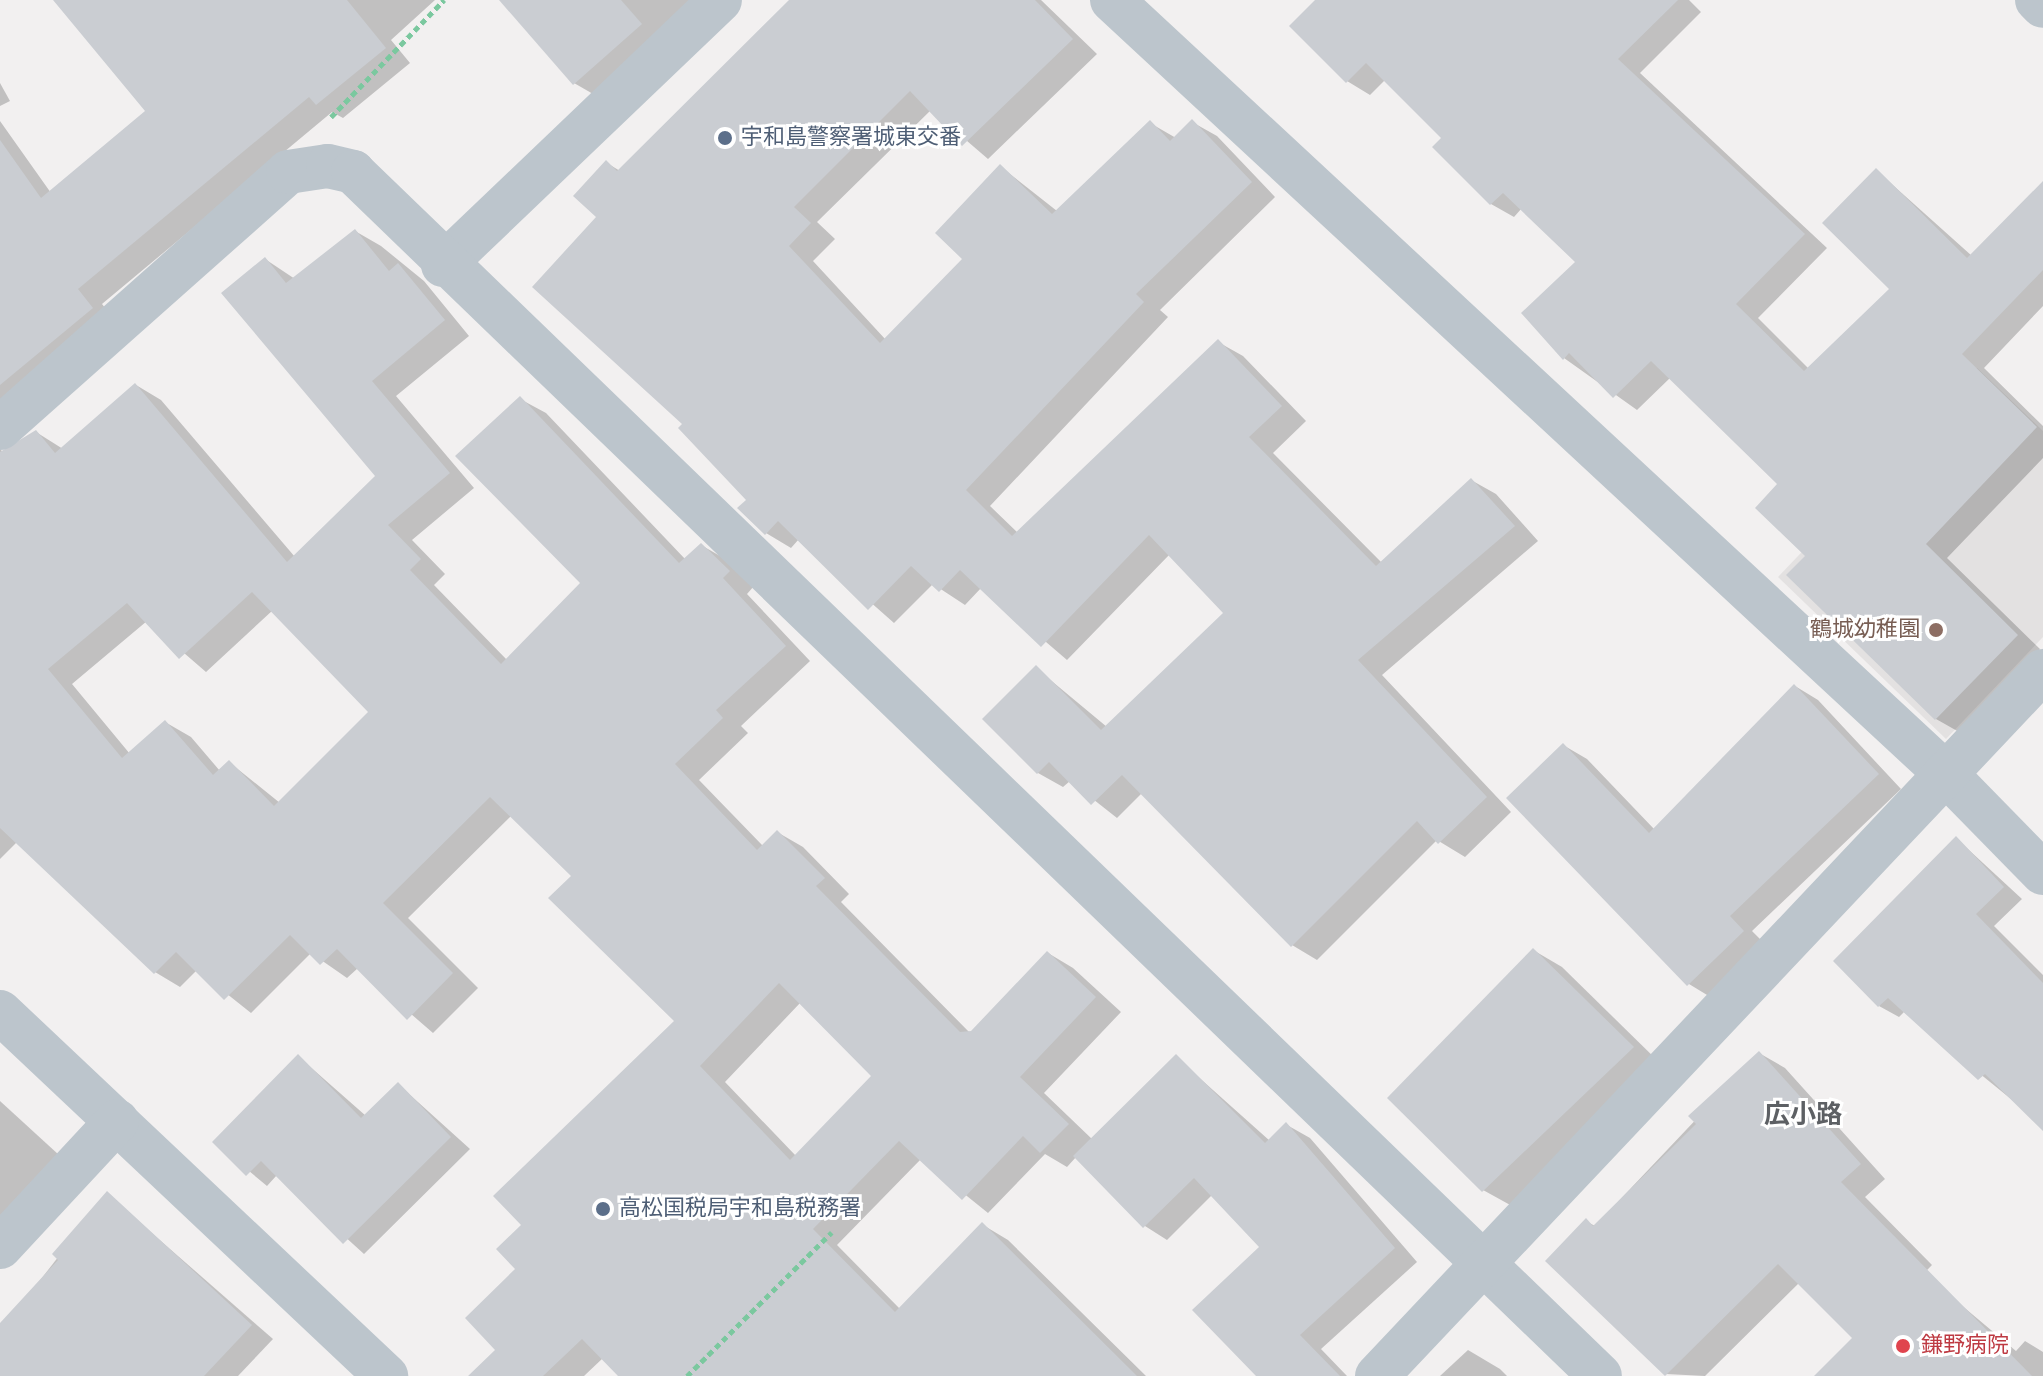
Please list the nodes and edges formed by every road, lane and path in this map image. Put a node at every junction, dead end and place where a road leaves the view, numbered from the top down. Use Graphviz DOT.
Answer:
graph roads {
  1 [pos="444,0"];
  2 [pos="720,0"];
  3 [pos="1112,0"];
  4 [pos="2037,0"];
  5 [pos="2043,6"];
  6 [pos="288,172"];
  7 [pos="443,265"];
  8 [pos="0,428"];
  9 [pos="2043,671"];
  10 [pos="1945,773"];
  11 [pos="2043,873"];
  12 [pos="0,1012"];
  13 [pos="117,1121"];
  14 [pos="832,1232"];
  15 [pos="0,1247"];
  16 [pos="1485,1263"];
  17 [pos="386,1376"];
  18 [pos="687,1376"];
  19 [pos="1377,1376"];
  20 [pos="1600,1376"];
  1 -- 6 [label="path"];
  2 -- 7 [label="street"];
  3 -- 10 [label="street"];
  4 -- 5 [label="street"];
  6 -- 7 [label="street"];
  6 -- 8 [label="street"];
  7 -- 16 [label="street"];
  9 -- 10 [label="street"];
  10 -- 11 [label="street"];
  10 -- 16 [label="street"];
  12 -- 13 [label="street"];
  13 -- 15 [label="street"];
  13 -- 17 [label="street"];
  14 -- 18 [label="path"];
  16 -- 19 [label="street"];
  16 -- 20 [label="street"];
}
